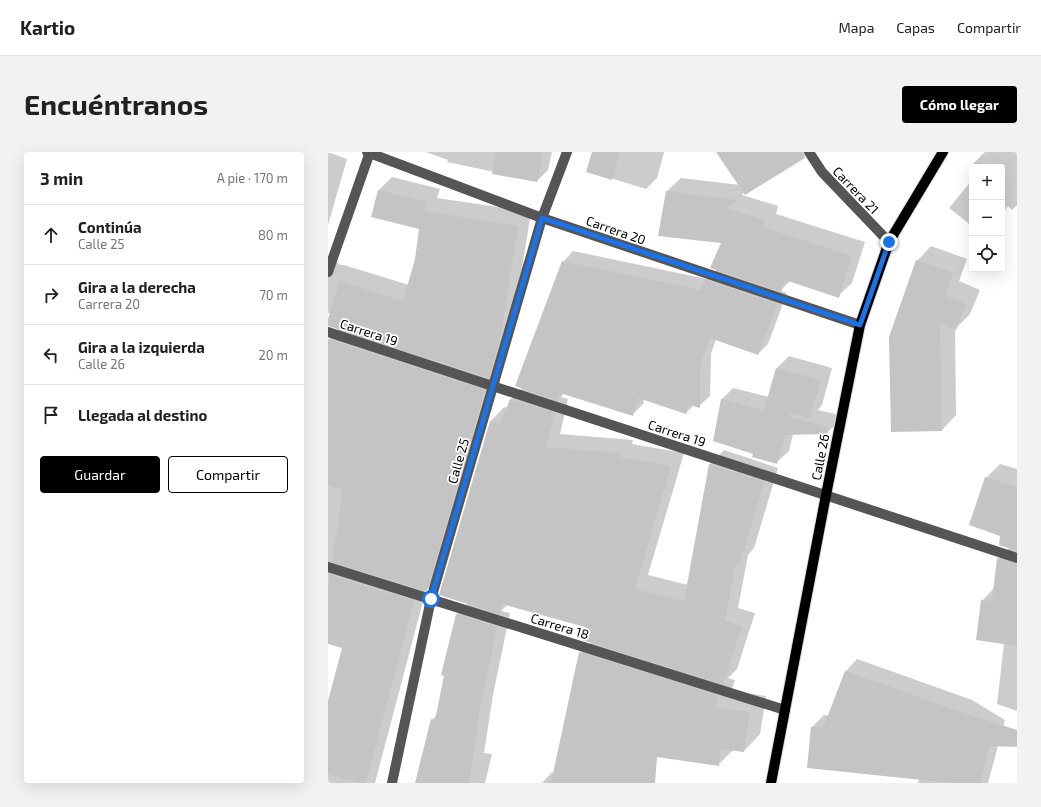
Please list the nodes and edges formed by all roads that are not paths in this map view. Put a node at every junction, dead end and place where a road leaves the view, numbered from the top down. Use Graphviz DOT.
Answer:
graph roads {
  1 [pos="369,152"];
  2 [pos="567,152"];
  3 [pos="809,152"];
  4 [pos="943,152"];
  5 [pos="542,218"];
  6 [pos="889,242"];
  7 [pos="328,272"];
  8 [pos="860,325"];
  9 [pos="328,332"];
  10 [pos="493,386"];
  11 [pos="826,495"];
  12 [pos="1017,558"];
  13 [pos="328,567"];
  14 [pos="431,599"];
  15 [pos="785,710"];
  16 [pos="392,783"];
  17 [pos="771,783"];
  1 -- 5 [label="street, Carrera 20"];
  1 -- 7 [label="street"];
  2 -- 5 [label="street, Calle 25"];
  3 -- 6 [label="street, Carrera 21"];
  4 -- 6 [label="main road, Calle 26"];
  5 -- 8 [label="street, Carrera 20"];
  5 -- 10 [label="street, Calle 25"];
  6 -- 8 [label="main road, Calle 26"];
  8 -- 11 [label="main road, Calle 26"];
  9 -- 10 [label="street, Carrera 19"];
  10 -- 11 [label="street, Carrera 19"];
  10 -- 14 [label="street, Calle 25"];
  11 -- 12 [label="street, Carrera 19"];
  11 -- 15 [label="main road, Calle 26"];
  13 -- 14 [label="street, Carrera 18"];
  14 -- 15 [label="street, Carrera 18"];
  14 -- 16 [label="street, Calle 25"];
  15 -- 17 [label="main road, Calle 26"];
}
